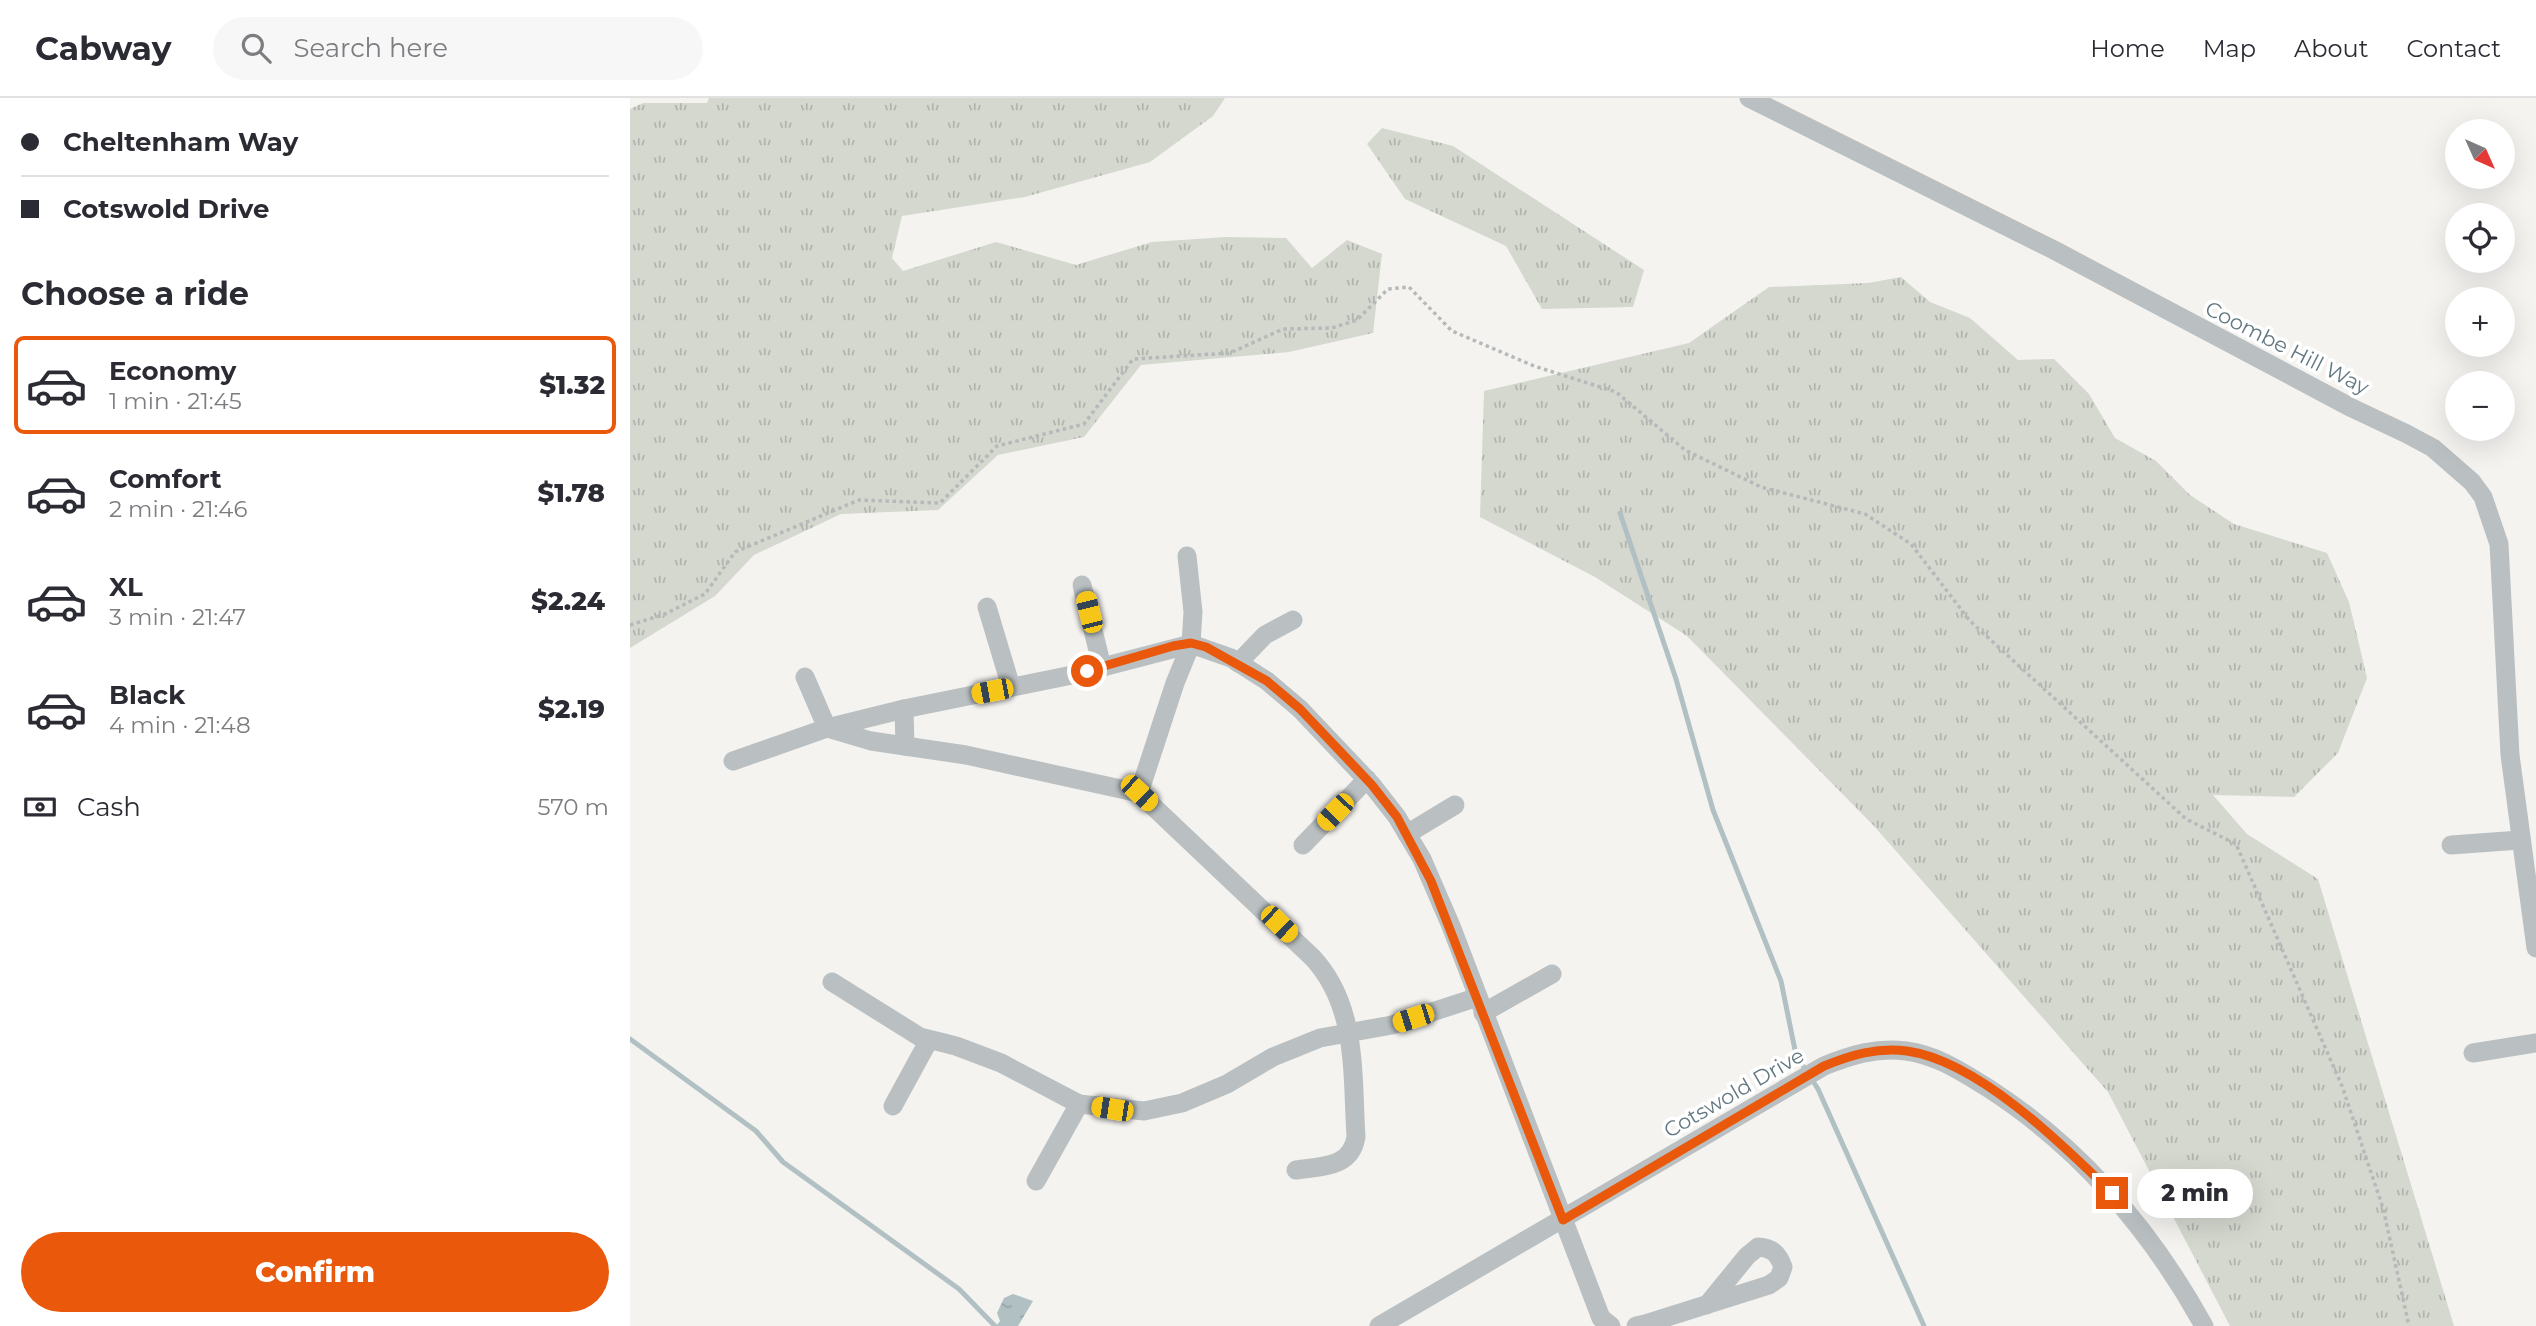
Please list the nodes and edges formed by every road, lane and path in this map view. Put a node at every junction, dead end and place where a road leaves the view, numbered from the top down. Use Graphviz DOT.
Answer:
graph roads {
  1 [pos="1749,98"];
  2 [pos="1187,556"];
  3 [pos="1082,585"];
  4 [pos="987,607"];
  5 [pos="1293,620"];
  6 [pos="630,625"];
  7 [pos="1191,643"];
  8 [pos="1238,663"];
  9 [pos="1102,667"];
  10 [pos="805,677"];
  11 [pos="1011,687"];
  12 [pos="904,709"];
  13 [pos="827,729"];
  14 [pos="905,746"];
  15 [pos="733,761"];
  16 [pos="1367,779"];
  17 [pos="1139,793"];
  18 [pos="1455,805"];
  19 [pos="1407,834"];
  20 [pos="2521,840"];
  21 [pos="1303,845"];
  22 [pos="2451,845"];
  23 [pos="2536,861"];
  24 [pos="2533,913"];
  25 [pos="2536,948"];
  26 [pos="1552,974"];
  27 [pos="832,982"];
  28 [pos="1481,1005"];
  29 [pos="1350,1032"];
  30 [pos="929,1040"];
  31 [pos="2536,1043"];
  32 [pos="2473,1053"];
  33 [pos="1079,1104"];
  34 [pos="893,1106"];
  35 [pos="1296,1170"];
  36 [pos="1036,1181"];
  37 [pos="1563,1220"];
  38 [pos="1707,1305"];
  39 [pos="1379,1326"];
  40 [pos="1611,1326"];
  41 [pos="1636,1326"];
  42 [pos="2204,1326"];
  43 [pos="2409,1326"];
  1 -- 20 [label="street, Coombe Hill Way"];
  2 -- 7 [label="street"];
  3 -- 9 [label="street"];
  4 -- 11 [label="street"];
  5 -- 8 [label="street"];
  6 -- 43 [label="path"];
  7 -- 8 [label="street"];
  7 -- 9 [label="street"];
  7 -- 17 [label="street"];
  8 -- 16 [label="street"];
  9 -- 11 [label="street"];
  10 -- 13 [label="street"];
  11 -- 12 [label="street"];
  12 -- 13 [label="street"];
  12 -- 14 [label="street"];
  13 -- 14 [label="street"];
  13 -- 15 [label="street"];
  14 -- 17 [label="street"];
  16 -- 19 [label="street"];
  16 -- 21 [label="street"];
  17 -- 29 [label="street"];
  18 -- 19 [label="street"];
  19 -- 28 [label="street"];
  20 -- 22 [label="street"];
  20 -- 23 [label="street, Coombe Hill Way"];
  20 -- 24 [label="street, Coombe Hill Way"];
  24 -- 25 [label="street, Coombe Hill Way"];
  26 -- 28 [label="street"];
  27 -- 30 [label="street"];
  28 -- 29 [label="street"];
  28 -- 37 [label="street"];
  29 -- 33 [label="street"];
  29 -- 35 [label="street"];
  30 -- 33 [label="street"];
  30 -- 34 [label="street"];
  31 -- 32 [label="street"];
  33 -- 36 [label="street"];
  37 -- 39 [label="street, Cotswold Drive"];
  37 -- 40 [label="street"];
  37 -- 42 [label="street, Cotswold Drive"];
  38 -- 41 [label="street"];
}
